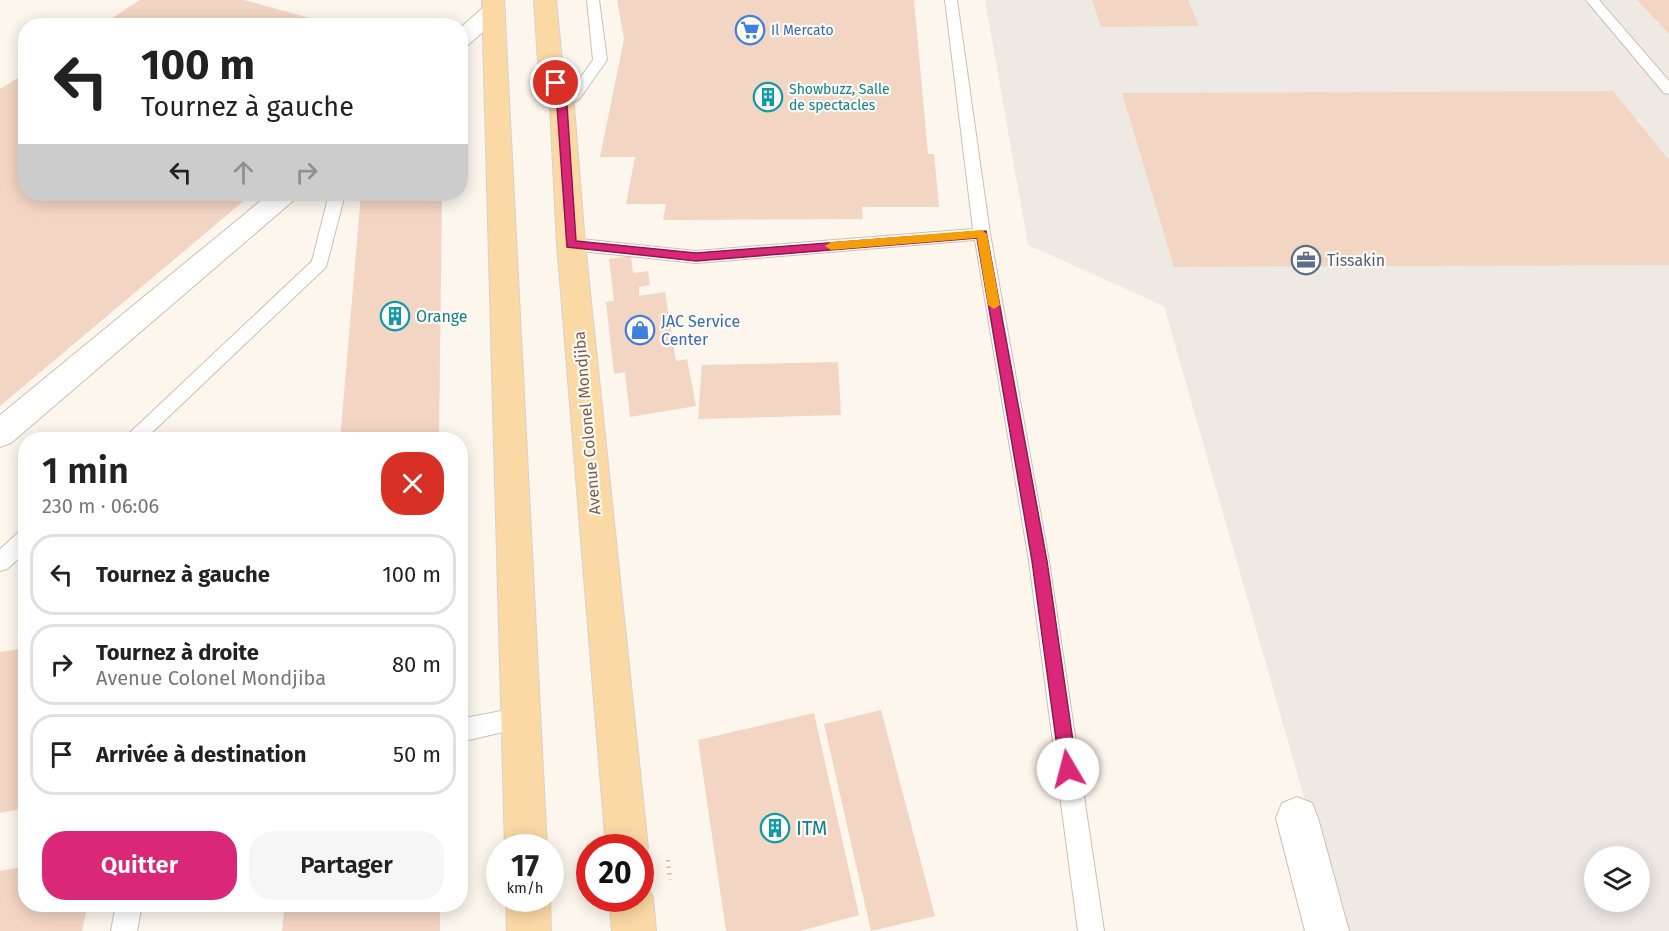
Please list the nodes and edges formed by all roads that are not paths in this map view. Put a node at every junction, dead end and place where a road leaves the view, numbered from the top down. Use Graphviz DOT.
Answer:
graph roads {
  1 [pos="593,0"];
  2 [pos="951,0"];
  3 [pos="1592,0"];
  4 [pos="519,5"];
  5 [pos="468,35"];
  6 [pos="1669,90"];
  7 [pos="562,106"];
  8 [pos="277,201"];
  9 [pos="335,201"];
  10 [pos="982,234"];
  11 [pos="571,244"];
  12 [pos="140,432"];
  13 [pos="0,434"];
  14 [pos="18,545"];
  15 [pos="0,562"];
  16 [pos="521,718"];
  17 [pos="468,729"];
  18 [pos="1297,818"];
  19 [pos="525,834"];
  20 [pos="626,834"];
  21 [pos="128,912"];
  22 [pos="528,912"];
  23 [pos="633,912"];
  24 [pos="124,931"];
  25 [pos="529,931"];
  26 [pos="634,931"];
  27 [pos="1091,931"];
  28 [pos="1327,931"];
  1 -- 7 [label="lane"];
  2 -- 10 [label="lane"];
  3 -- 6 [label="lane"];
  4 -- 5 [label="street"];
  4 -- 7 [label="main road, Avenue Colonel Mondjiba"];
  4 -- 16 [label="main road"];
  7 -- 11 [label="main road, Avenue Colonel Mondjiba"];
  8 -- 13 [label="street"];
  9 -- 12 [label="lane"];
  10 -- 11 [label="lane"];
  10 -- 27 [label="lane"];
  11 -- 20 [label="main road, Avenue Colonel Mondjiba"];
  14 -- 15 [label="lane"];
  16 -- 17 [label="lane"];
  16 -- 19 [label="main road"];
  18 -- 28 [label="street"];
  21 -- 24 [label="lane"];
  22 -- 25 [label="main road"];
  23 -- 26 [label="main road"];
}
